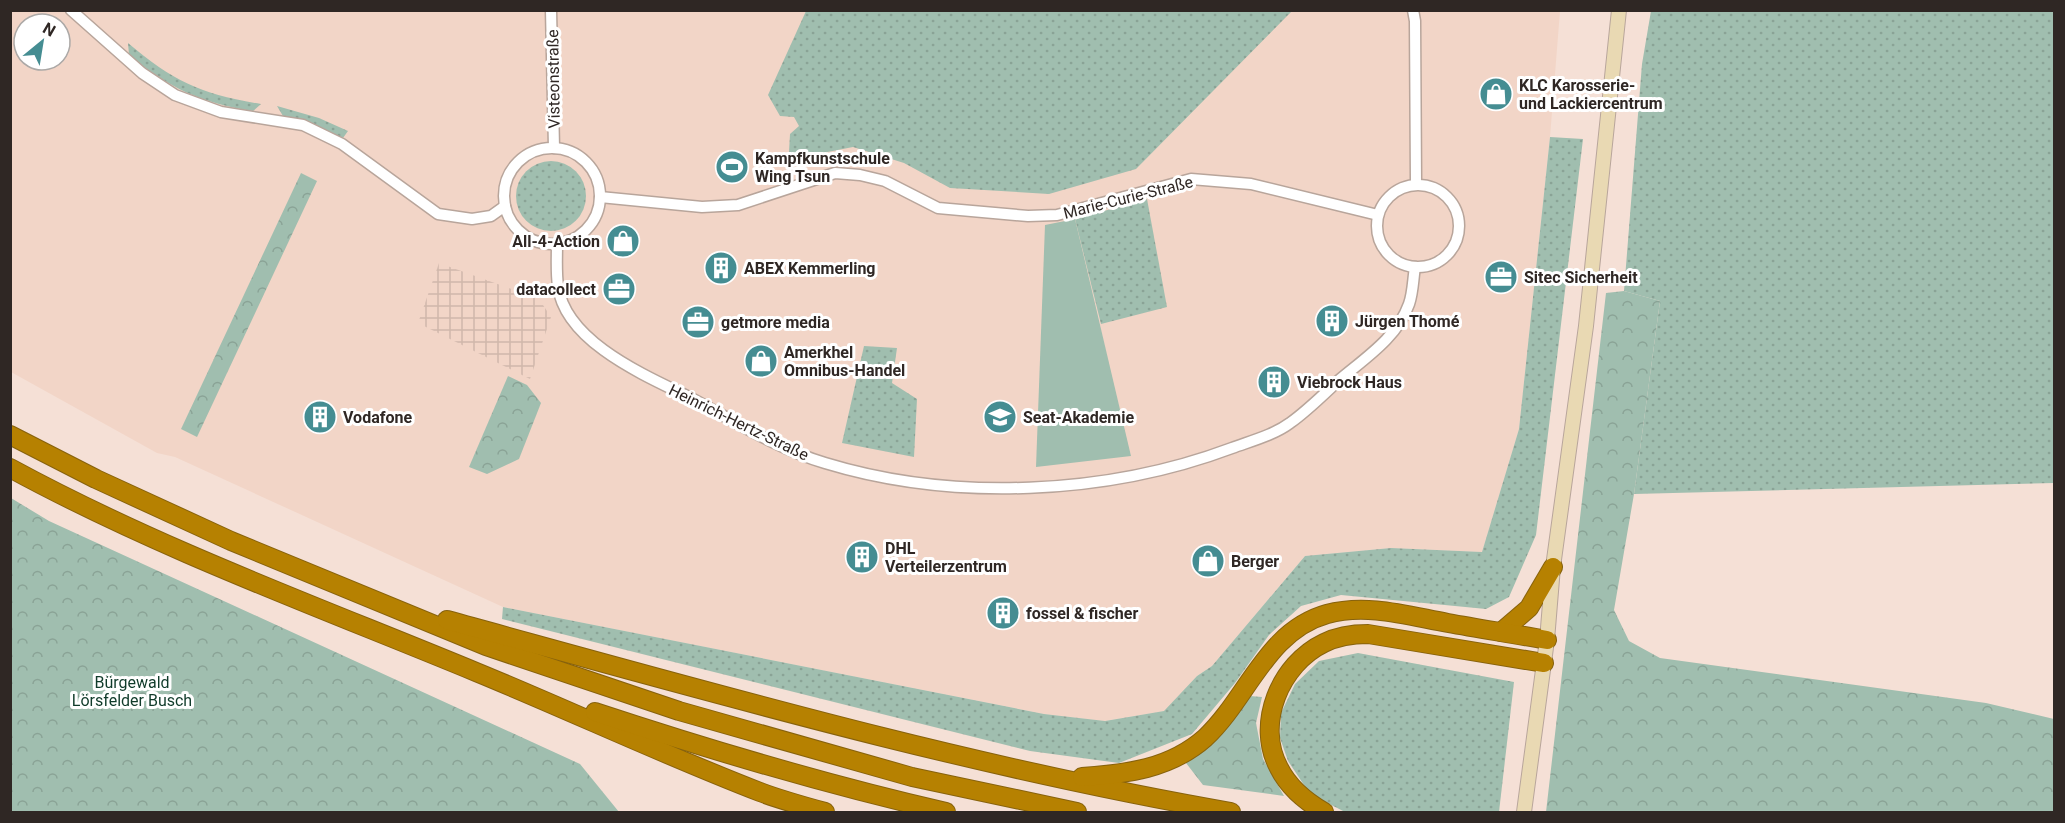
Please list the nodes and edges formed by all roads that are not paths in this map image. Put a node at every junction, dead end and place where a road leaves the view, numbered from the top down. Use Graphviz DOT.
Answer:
graph roads {
  1 [pos="71,10"];
  2 [pos="551,10"];
  3 [pos="1413,10"];
  4 [pos="1618,10"];
  5 [pos="554,148"];
  6 [pos="1416,184"];
  7 [pos="600,197"];
  8 [pos="505,207"];
  9 [pos="1378,215"];
  10 [pos="557,244"];
  11 [pos="1415,267"];
  12 [pos="10,435"];
  13 [pos="10,468"];
  14 [pos="1553,567"];
  15 [pos="370,598"];
  16 [pos="1501,632"];
  17 [pos="1547,640"];
  18 [pos="1544,663"];
  19 [pos="477,672"];
  20 [pos="1062,778"];
  21 [pos="825,813"];
  22 [pos="946,813"];
  23 [pos="1077,813"];
  24 [pos="1231,813"];
  25 [pos="1324,813"];
  26 [pos="1524,813"];
  1 -- 8 [label="street"];
  2 -- 5 [label="street, Visteonstraße"];
  3 -- 6 [label="street"];
  4 -- 14 [label="main road"];
  5 -- 7 [label="street, Visteonstraße"];
  5 -- 8 [label="street, Visteonstraße"];
  6 -- 9 [label="street"];
  6 -- 11 [label="street"];
  7 -- 9 [label="street, Marie-Curie-Straße"];
  7 -- 10 [label="street"];
  8 -- 10 [label="street"];
  9 -- 11 [label="street"];
  10 -- 11 [label="street, Heinrich-Hertz-Straße"];
  12 -- 15 [label="highway"];
  13 -- 19 [label="highway"];
  14 -- 16 [label="highway"];
  14 -- 17 [label="main road"];
  15 -- 20 [label="highway"];
  15 -- 23 [label="highway"];
  16 -- 17 [label="highway"];
  16 -- 20 [label="highway"];
  17 -- 18 [label="main road"];
  18 -- 25 [label="highway"];
  18 -- 26 [label="main road"];
  19 -- 21 [label="highway"];
  19 -- 22 [label="highway"];
  20 -- 24 [label="highway"];
}
